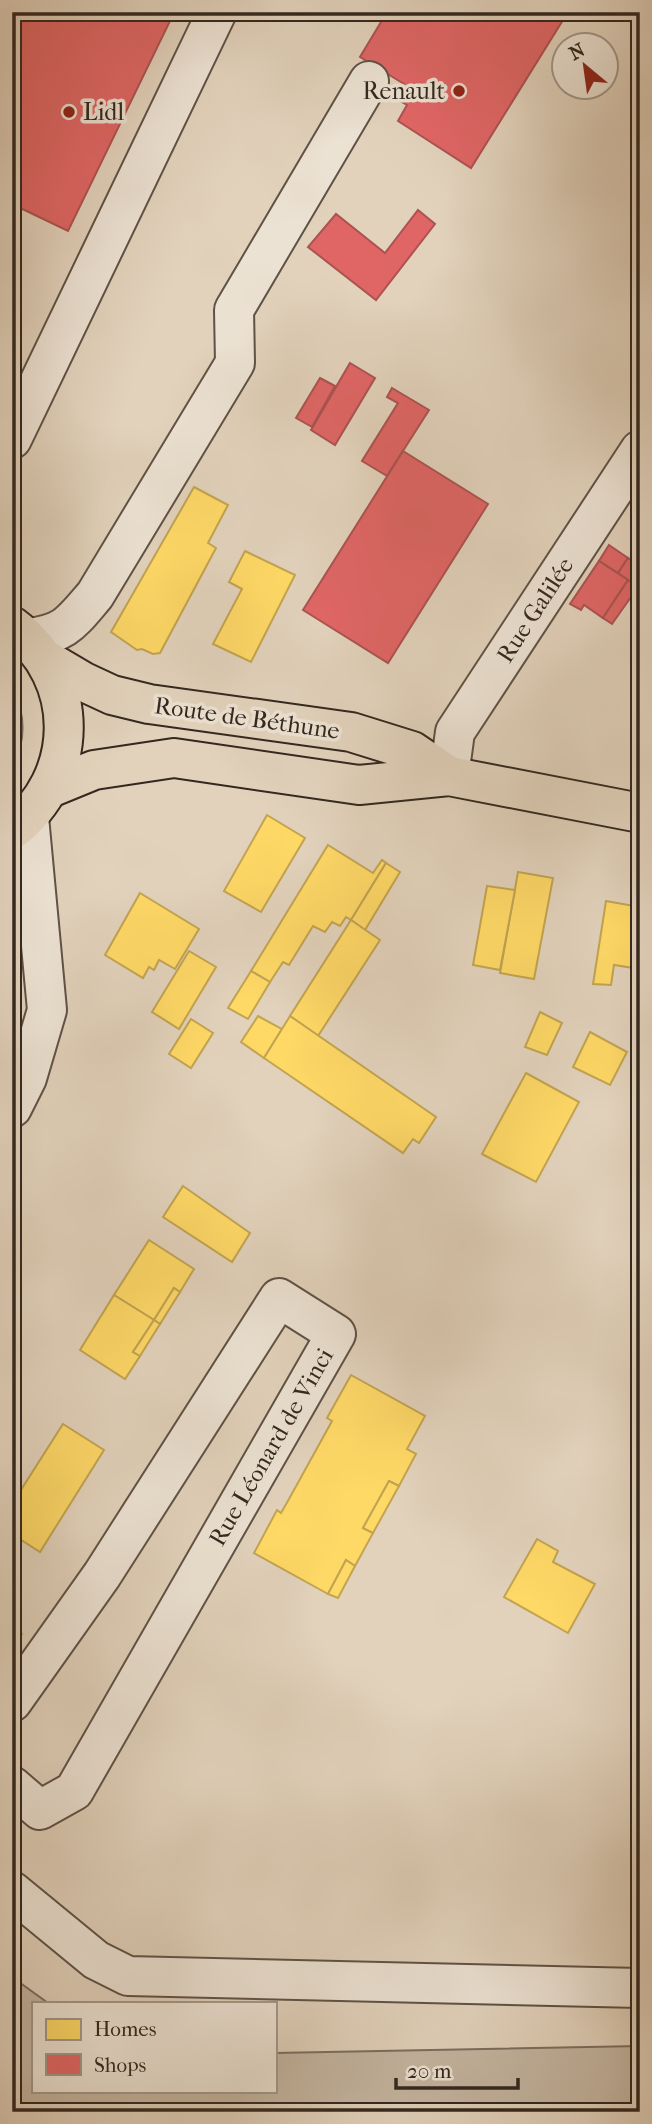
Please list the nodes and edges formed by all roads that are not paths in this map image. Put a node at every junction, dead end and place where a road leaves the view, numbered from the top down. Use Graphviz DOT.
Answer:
graph roads {
  1 [pos="217,12"];
  2 [pos="369,81"];
  3 [pos="12,439"];
  4 [pos="640,450"];
  5 [pos="28,641"];
  6 [pos="449,776"];
  7 [pos="30,812"];
  8 [pos="640,813"];
  9 [pos="12,898"];
  10 [pos="37,929"];
  11 [pos="12,1108"];
  12 [pos="12,1702"];
  13 [pos="12,1786"];
  14 [pos="12,1891"];
  15 [pos="640,1988"];
  1 -- 3 [label="street"];
  2 -- 5 [label="street"];
  4 -- 6 [label="street, Rue Galilée"];
  5 -- 6 [label="main road, Route de Béthune"];
  5 -- 7 [label="main road"];
  6 -- 7 [label="main road, Route de Béthune"];
  6 -- 8 [label="main road, Route de Béthune"];
  7 -- 10 [label="street"];
  9 -- 10 [label="street"];
  10 -- 11 [label="street"];
  12 -- 13 [label="street, Rue Léonard de Vinci"];
  14 -- 15 [label="street"];
}
